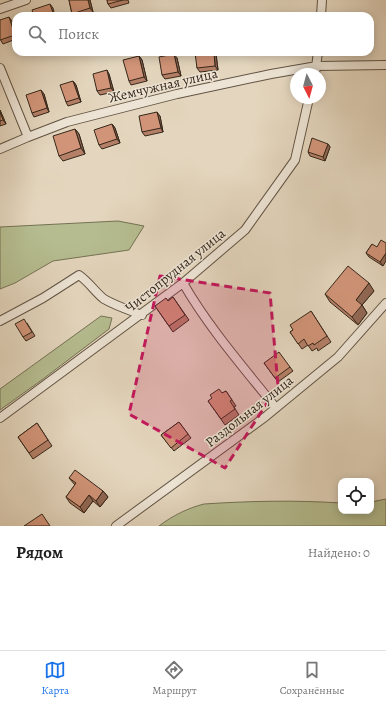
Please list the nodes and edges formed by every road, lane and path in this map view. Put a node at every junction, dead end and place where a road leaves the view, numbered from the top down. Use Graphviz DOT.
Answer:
graph roads {
  1 [pos="26,0"];
  2 [pos="322,0"];
  3 [pos="0,9"];
  4 [pos="321,12"];
  5 [pos="318,56"];
  6 [pos="386,65"];
  7 [pos="0,68"];
  8 [pos="316,68"];
  9 [pos="326,69"];
  10 [pos="290,72"];
  11 [pos="308,104"];
  12 [pos="28,137"];
  13 [pos="0,149"];
  14 [pos="183,283"];
  15 [pos="386,304"];
  16 [pos="142,315"];
  17 [pos="0,321"];
  18 [pos="276,408"];
  19 [pos="0,418"];
  20 [pos="116,526"];
  1 -- 3 [label="street"];
  2 -- 4 [label="street"];
  5 -- 8 [label="street"];
  6 -- 9 [label="street, Жемчужная улица"];
  7 -- 12 [label="street"];
  10 -- 12 [label="street, Жемчужная улица"];
  11 -- 14 [label="street, Чистопрудная улица"];
  12 -- 13 [label="street, Жемчужная улица"];
  14 -- 16 [label="street, Чистопрудная улица"];
  14 -- 18 [label="street"];
  15 -- 18 [label="street, Раздольная улица"];
  16 -- 17 [label="street"];
  16 -- 19 [label="street, Чистопрудная улица"];
  18 -- 20 [label="street, Раздольная улица"];
}
